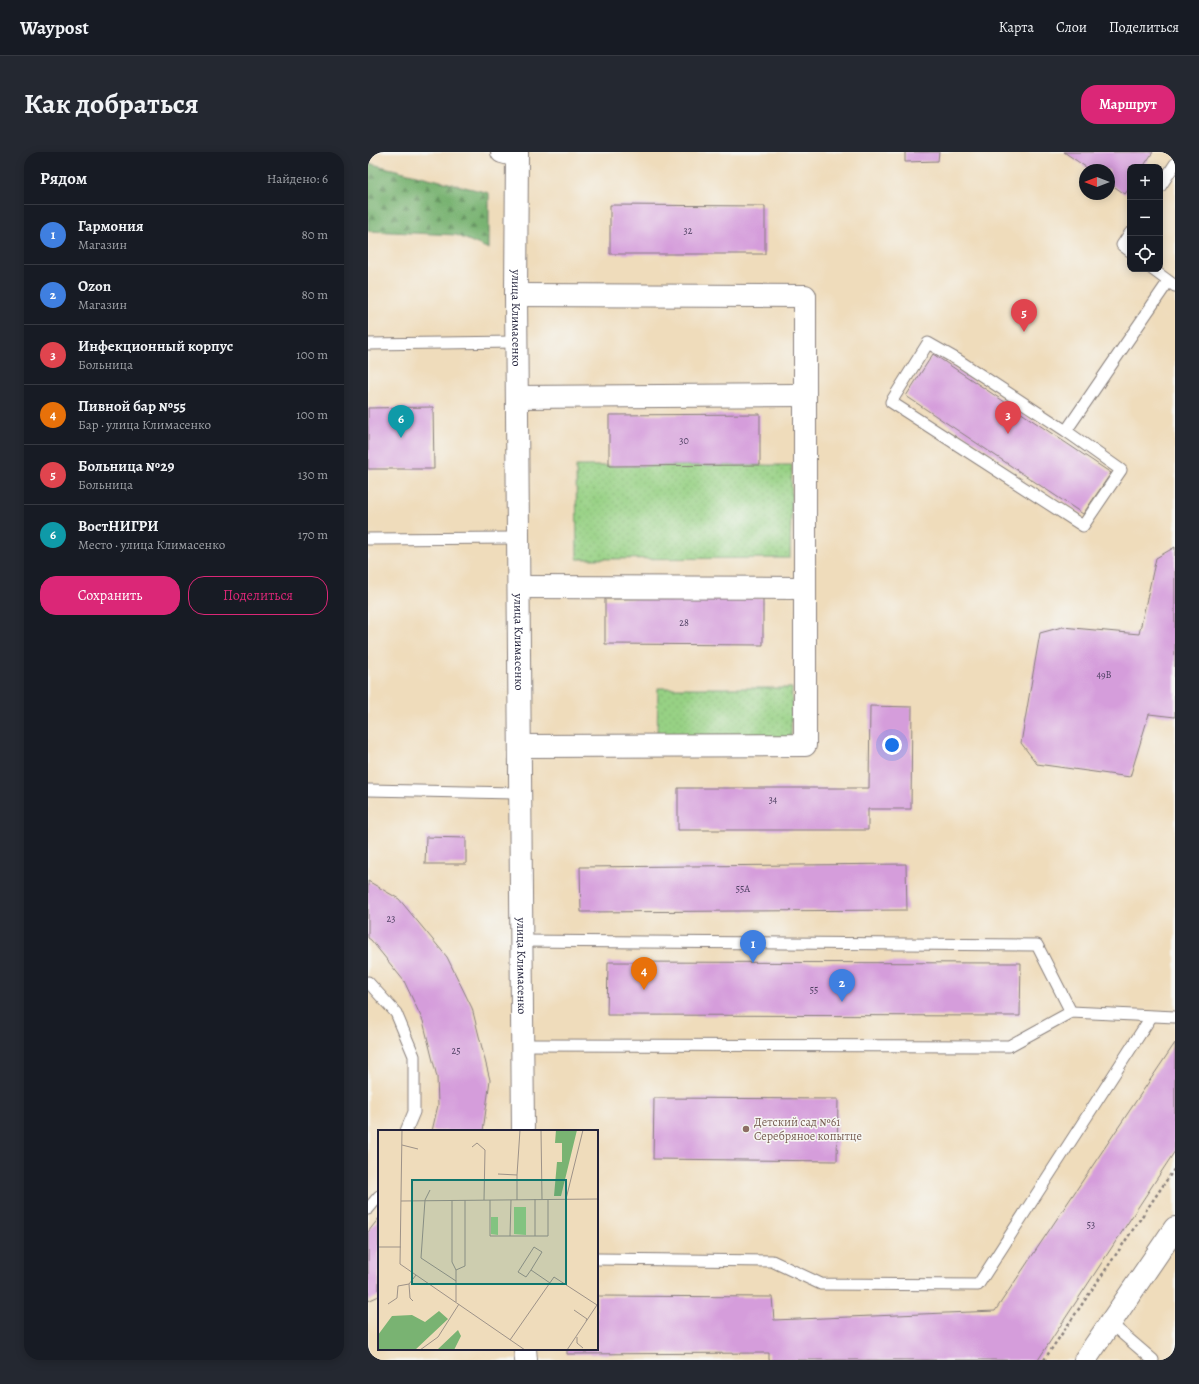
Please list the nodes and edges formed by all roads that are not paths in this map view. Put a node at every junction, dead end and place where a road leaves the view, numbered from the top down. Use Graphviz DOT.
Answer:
graph roads {
  1 [pos="512,153"];
  2 [pos="1175,164"];
  3 [pos="1163,182"];
  4 [pos="1127,238"];
  5 [pos="1127,249"];
  6 [pos="1156,272"];
  7 [pos="1172,284"];
  8 [pos="516,295"];
  9 [pos="517,342"];
  10 [pos="368,344"];
  11 [pos="805,396"];
  12 [pos="517,397"];
  13 [pos="1066,431"];
  14 [pos="518,538"];
  15 [pos="368,539"];
  16 [pos="519,587"];
  17 [pos="805,588"];
  18 [pos="520,746"];
  19 [pos="368,790"];
  20 [pos="521,793"];
  21 [pos="521,941"];
  22 [pos="368,982"];
  23 [pos="1071,1012"];
  24 [pos="1151,1016"];
  25 [pos="1175,1016"];
  26 [pos="522,1045"];
  27 [pos="406,1130"];
  28 [pos="523,1130"];
  29 [pos="378,1197"];
  30 [pos="368,1209"];
  31 [pos="1175,1228"];
  32 [pos="598,1260"];
  33 [pos="1110,1323"];
  34 [pos="525,1350"];
  35 [pos="526,1360"];
  36 [pos="1085,1360"];
  37 [pos="1153,1360"];
  1 -- 8 [label="street, улица Климасенко"];
  2 -- 3 [label="lane"];
  4 -- 5 [label="lane"];
  6 -- 7 [label="lane"];
  7 -- 13 [label="lane"];
  8 -- 9 [label="street, улица Климасенко"];
  8 -- 11 [label="street"];
  9 -- 10 [label="lane"];
  9 -- 12 [label="street, улица Климасенко"];
  11 -- 12 [label="street"];
  11 -- 17 [label="street"];
  12 -- 14 [label="street, улица Климасенко"];
  13 -- 13 [label="lane"];
  14 -- 15 [label="lane"];
  14 -- 16 [label="street, улица Климасенко"];
  16 -- 17 [label="street"];
  16 -- 18 [label="street, улица Климасенко"];
  17 -- 18 [label="street"];
  18 -- 20 [label="street, улица Климасенко"];
  19 -- 20 [label="lane"];
  20 -- 21 [label="street, улица Климасенко"];
  21 -- 23 [label="lane"];
  21 -- 26 [label="street, улица Климасенко"];
  22 -- 27 [label="lane"];
  23 -- 24 [label="lane"];
  23 -- 26 [label="lane"];
  24 -- 25 [label="lane"];
  24 -- 32 [label="lane"];
  26 -- 28 [label="street, улица Климасенко"];
  29 -- 30 [label="lane"];
  31 -- 33 [label="street"];
  33 -- 36 [label="street"];
  33 -- 37 [label="lane"];
  34 -- 35 [label="street"];
}
